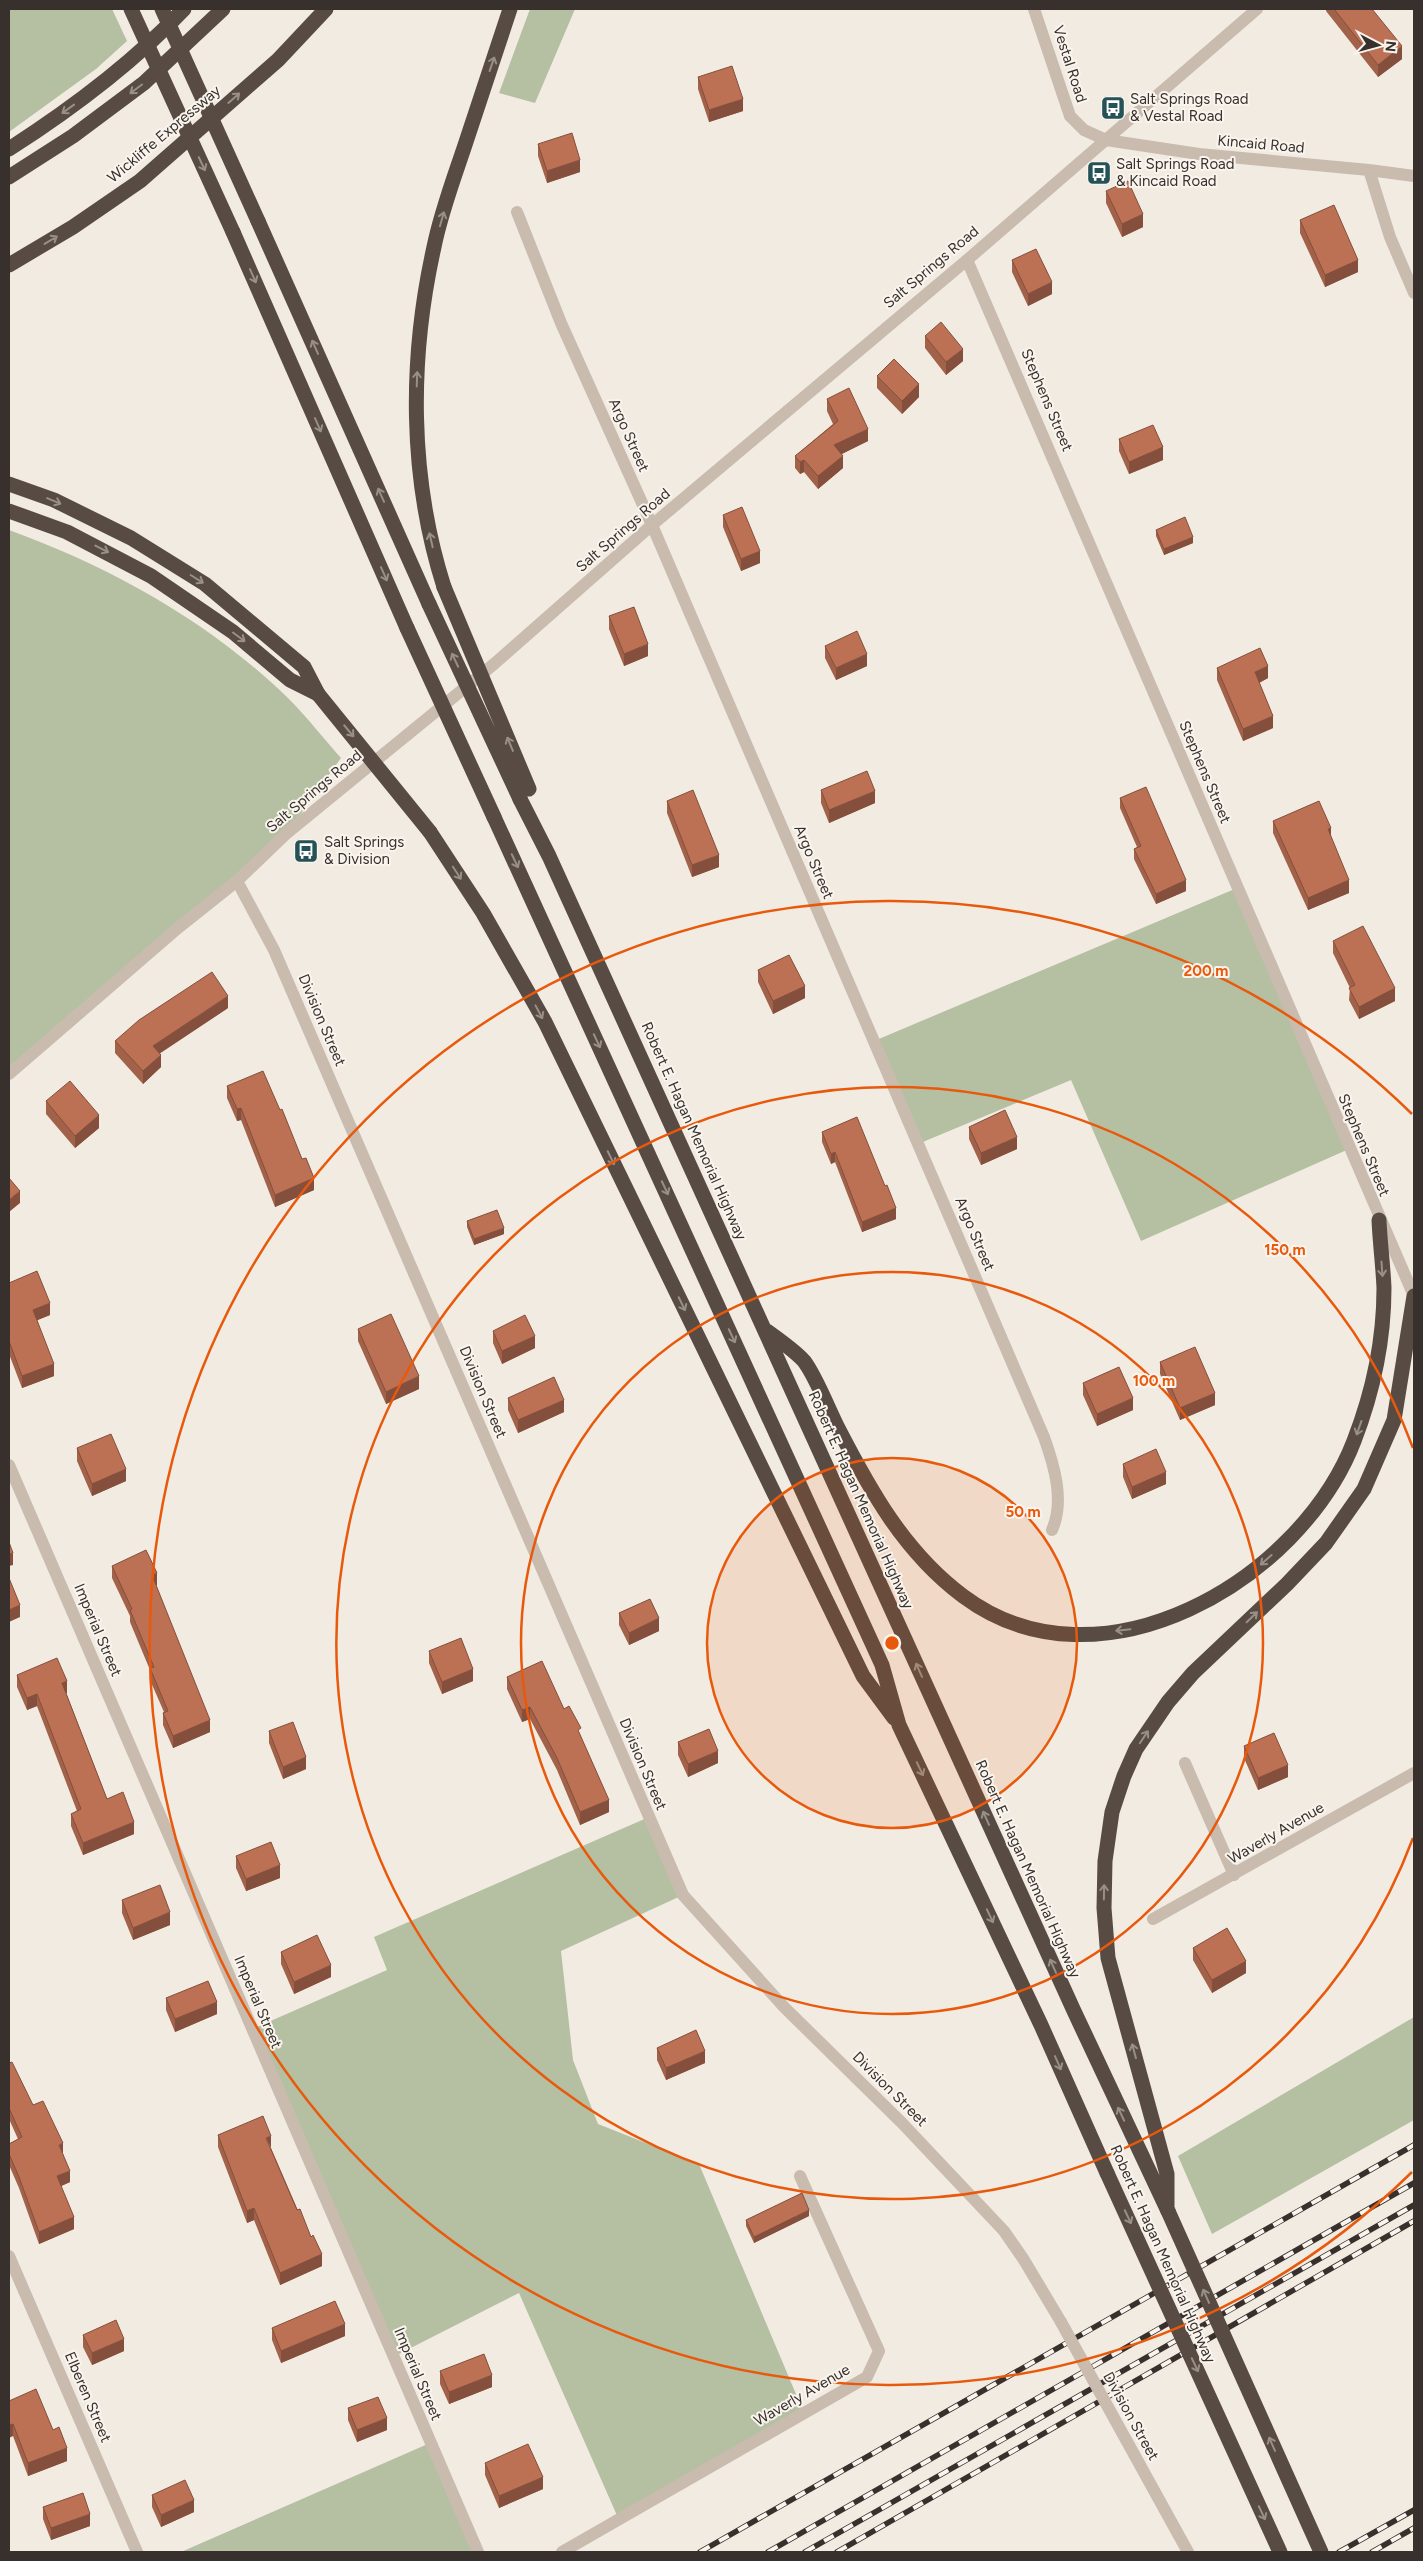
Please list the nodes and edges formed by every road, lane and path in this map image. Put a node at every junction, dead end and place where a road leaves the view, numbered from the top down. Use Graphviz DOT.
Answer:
graph roads {
  1 [pos="131,9"];
  2 [pos="162,9"];
  3 [pos="184,9"];
  4 [pos="223,9"];
  5 [pos="326,9"];
  6 [pos="510,9"];
  7 [pos="1034,9"];
  8 [pos="1257,9"];
  9 [pos="1106,140"];
  10 [pos="9,149"];
  11 [pos="1369,170"];
  12 [pos="1414,176"];
  13 [pos="9,177"];
  14 [pos="517,212"];
  15 [pos="967,260"];
  16 [pos="9,265"];
  17 [pos="1414,293"];
  18 [pos="9,484"];
  19 [pos="9,511"];
  20 [pos="652,526"];
  21 [pos="318,694"];
  22 [pos="524,794"];
  23 [pos="237,881"];
  24 [pos="9,1074"];
  25 [pos="1379,1220"];
  26 [pos="1414,1297"];
  27 [pos="764,1328"];
  28 [pos="9,1465"];
  29 [pos="1052,1530"];
  30 [pos="899,1725"];
  31 [pos="1185,1762"];
  32 [pos="1414,1773"];
  33 [pos="1234,1875"];
  34 [pos="1153,1919"];
  35 [pos="800,2176"];
  36 [pos="1168,2211"];
  37 [pos="9,2256"];
  38 [pos="137,2552"];
  39 [pos="478,2552"];
  40 [pos="562,2552"];
  41 [pos="1188,2552"];
  42 [pos="1280,2552"];
  43 [pos="1321,2552"];
  1 -- 30 [label="highway, one-way, bridge"];
  22 -- 2 [label="highway, one-way, bridge"];
  3 -- 10 [label="highway, one-way"];
  4 -- 13 [label="highway, one-way"];
  16 -- 5 [label="highway, Wickliffe Expressway, one-way"];
  22 -- 6 [label="highway, one-way, bridge"];
  7 -- 9 [label="street, Vestal Road"];
  8 -- 9 [label="street, Salt Springs Road"];
  9 -- 11 [label="street, Kincaid Road"];
  9 -- 15 [label="street, Salt Springs Road"];
  11 -- 12 [label="street, Kincaid Road"];
  11 -- 17 [label="street"];
  14 -- 20 [label="street, Argo Street"];
  15 -- 20 [label="street, Salt Springs Road"];
  15 -- 25 [label="street, Stephens Street"];
  18 -- 21 [label="highway, one-way"];
  19 -- 21 [label="highway, one-way"];
  20 -- 23 [label="street, Salt Springs Road"];
  20 -- 29 [label="street, Argo Street"];
  21 -- 30 [label="highway, one-way, bridge"];
  22 -- 27 [label="highway, Robert E. Hagan Memorial Highway"];
  23 -- 24 [label="street, Salt Springs Road"];
  23 -- 41 [label="street, Division Street, bridge"];
  25 -- 26 [label="street, Stephens Street"];
  25 -- 27 [label="highway, one-way"];
  36 -- 26 [label="highway, one-way"];
  36 -- 27 [label="highway, Robert E. Hagan Memorial Highway, one-way"];
  28 -- 39 [label="street, Imperial Street"];
  30 -- 42 [label="highway, Robert E. Hagan Memorial Highway, one-way, bridge"];
  31 -- 33 [label="street"];
  32 -- 33 [label="street, Waverly Avenue"];
  33 -- 34 [label="street, Waverly Avenue"];
  35 -- 40 [label="street, Waverly Avenue"];
  43 -- 36 [label="highway, Robert E. Hagan Memorial Highway, one-way, bridge"];
  37 -- 38 [label="street, Elberen Street"];
}
